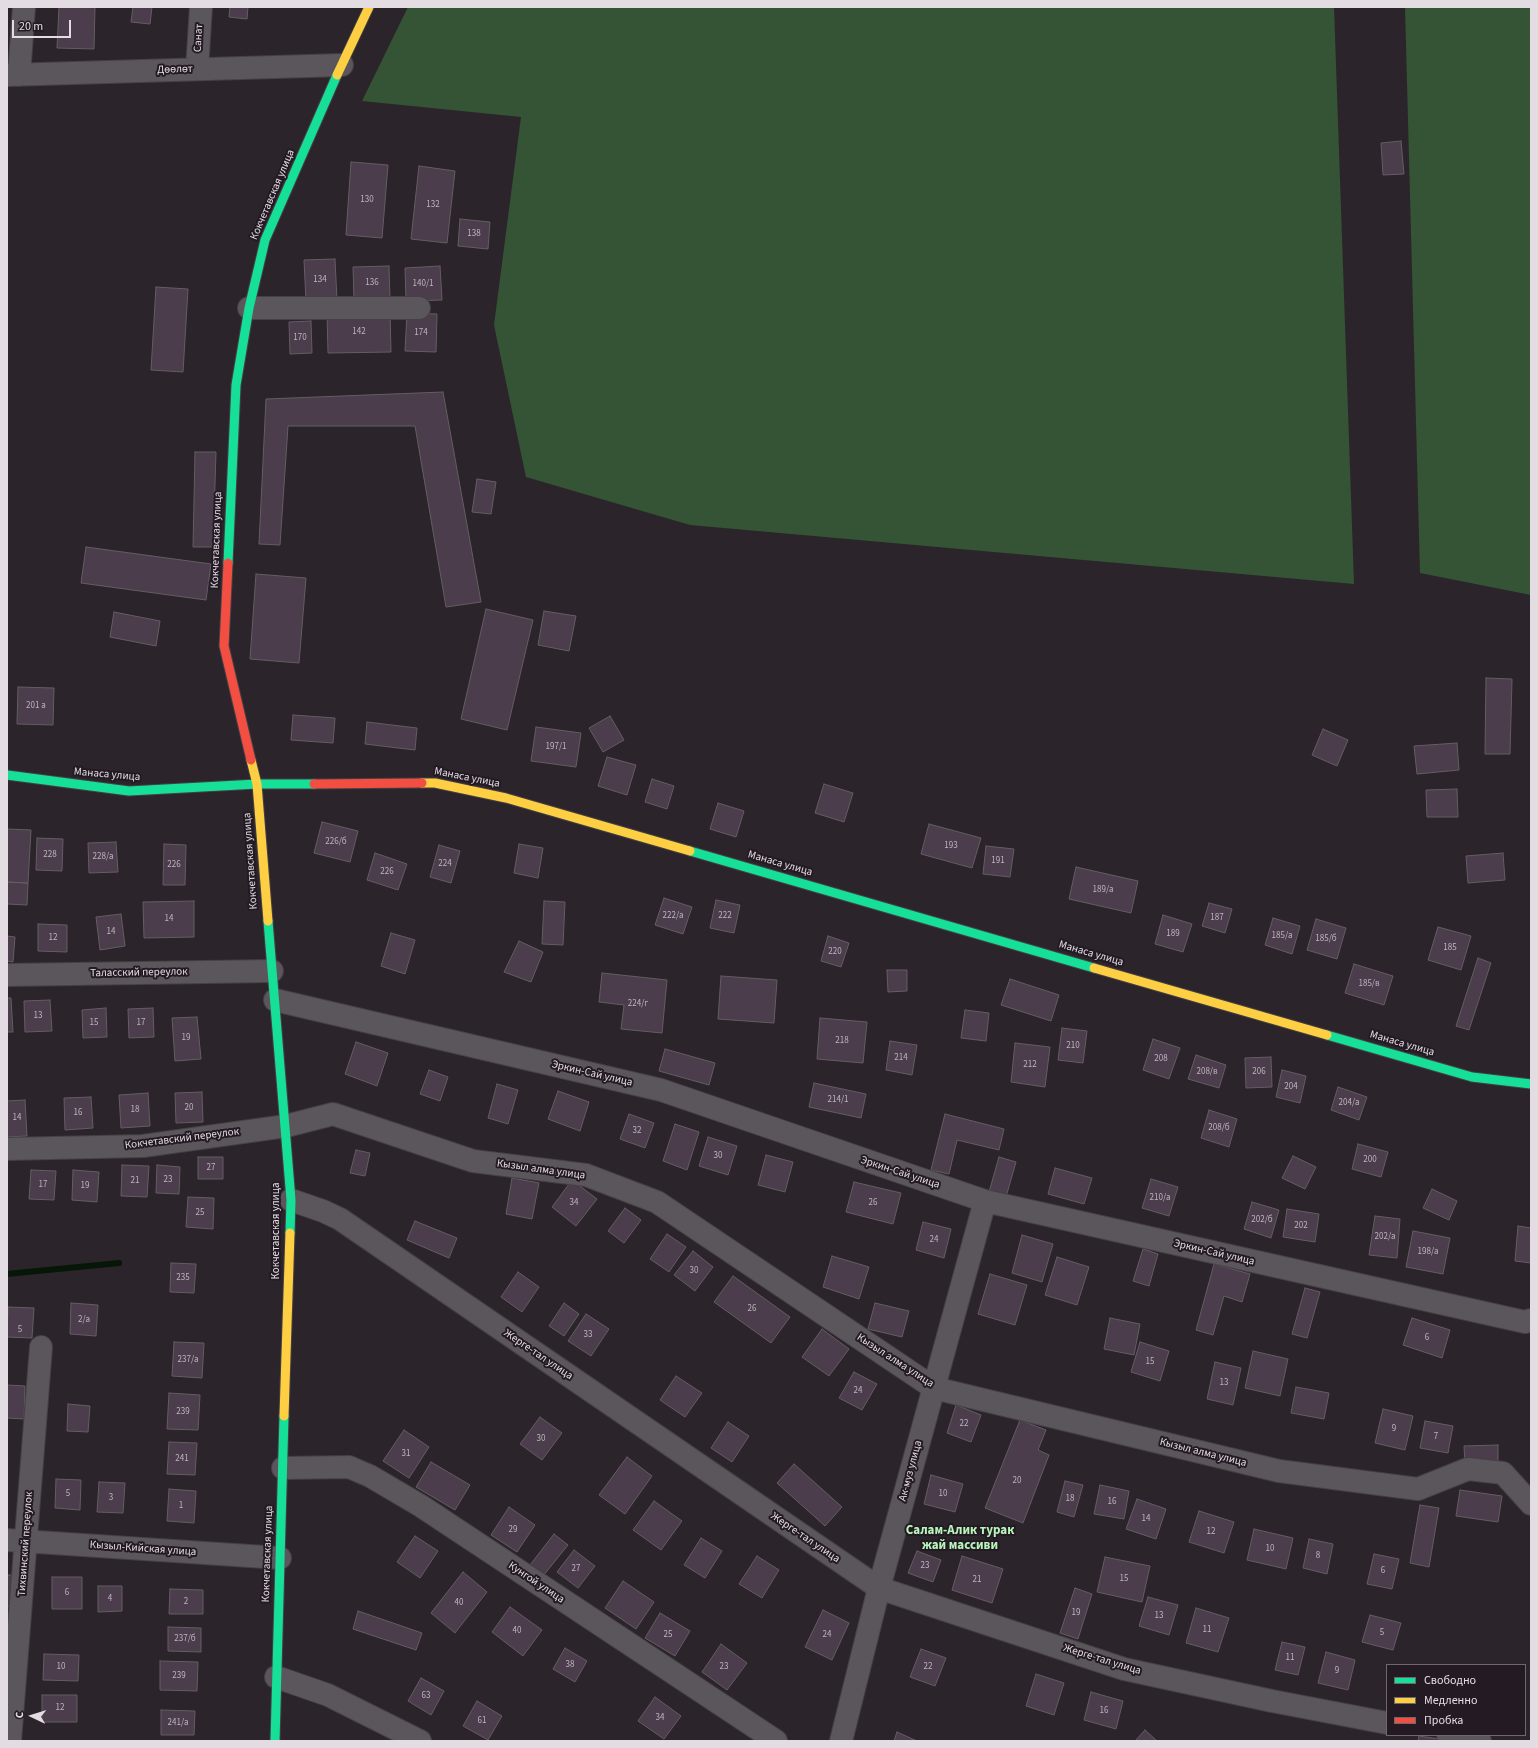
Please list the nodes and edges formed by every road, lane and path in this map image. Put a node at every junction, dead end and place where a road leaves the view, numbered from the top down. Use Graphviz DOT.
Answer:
graph roads {
  1 [pos="24,7"];
  2 [pos="201,7"];
  3 [pos="369,7"];
  4 [pos="342,65"];
  5 [pos="197,69"];
  6 [pos="13,75"];
  7 [pos="249,308"];
  8 [pos="419,308"];
  9 [pos="7,775"];
  10 [pos="257,784"];
  11 [pos="272,971"];
  12 [pos="7,975"];
  13 [pos="275,1000"];
  14 [pos="1531,1084"];
  15 [pos="286,1126"];
  16 [pos="7,1150"];
  17 [pos="292,1200"];
  18 [pos="985,1201"];
  19 [pos="1531,1320"];
  20 [pos="41,1347"];
  21 [pos="934,1388"];
  22 [pos="283,1468"];
  23 [pos="1531,1504"];
  24 [pos="17,1540"];
  25 [pos="280,1558"];
  26 [pos="879,1588"];
  27 [pos="276,1677"];
  28 [pos="1386,1723"];
  29 [pos="1453,1736"];
  30 [pos="10,1741"];
  31 [pos="275,1741"];
  32 [pos="420,1741"];
  33 [pos="776,1741"];
  34 [pos="841,1741"];
  35 [pos="1480,1741"];
  1 -- 6 [label="street"];
  2 -- 5 [label="street, Санат"];
  3 -- 4 [label="street, Кокчетавская улица"];
  4 -- 5 [label="street, Дөөлөт"];
  4 -- 7 [label="street, Кокчетавская улица"];
  5 -- 6 [label="street, Дөөлөт"];
  7 -- 8 [label="street"];
  7 -- 10 [label="street, Кокчетавская улица"];
  9 -- 10 [label="street, Манаса улица"];
  10 -- 11 [label="street, Кокчетавская улица"];
  10 -- 14 [label="street, Манаса улица"];
  11 -- 12 [label="street, Таласский переулок"];
  11 -- 13 [label="street, Кокчетавская улица"];
  13 -- 15 [label="street, Кокчетавская улица"];
  13 -- 18 [label="street, Эркин-Сай улица"];
  15 -- 16 [label="street, Кокчетавский переулок"];
  15 -- 17 [label="street, Кокчетавская улица"];
  15 -- 21 [label="street, Кызыл алма улица"];
  17 -- 22 [label="street, Кокчетавская улица"];
  17 -- 26 [label="street, Жерге-тал улица"];
  18 -- 19 [label="street, Эркин-Сай улица"];
  18 -- 21 [label="street, Ак-муз улица"];
  20 -- 24 [label="street, Тихвинский переулок"];
  21 -- 23 [label="street, Кызыл алма улица"];
  21 -- 26 [label="street, Ак-муз улица"];
  22 -- 25 [label="street, Кокчетавская улица"];
  22 -- 33 [label="street, Кунгой улица"];
  24 -- 25 [label="street, Кызыл-Кийская улица"];
  24 -- 30 [label="street, Тихвинский переулок"];
  25 -- 27 [label="street, Кокчетавская улица"];
  26 -- 28 [label="street, Жерге-тал улица"];
  26 -- 34 [label="street, Ак-муз улица"];
  27 -- 31 [label="street, Кокчетавская улица"];
  27 -- 32 [label="street"];
  29 -- 35 [label="street"];
}
